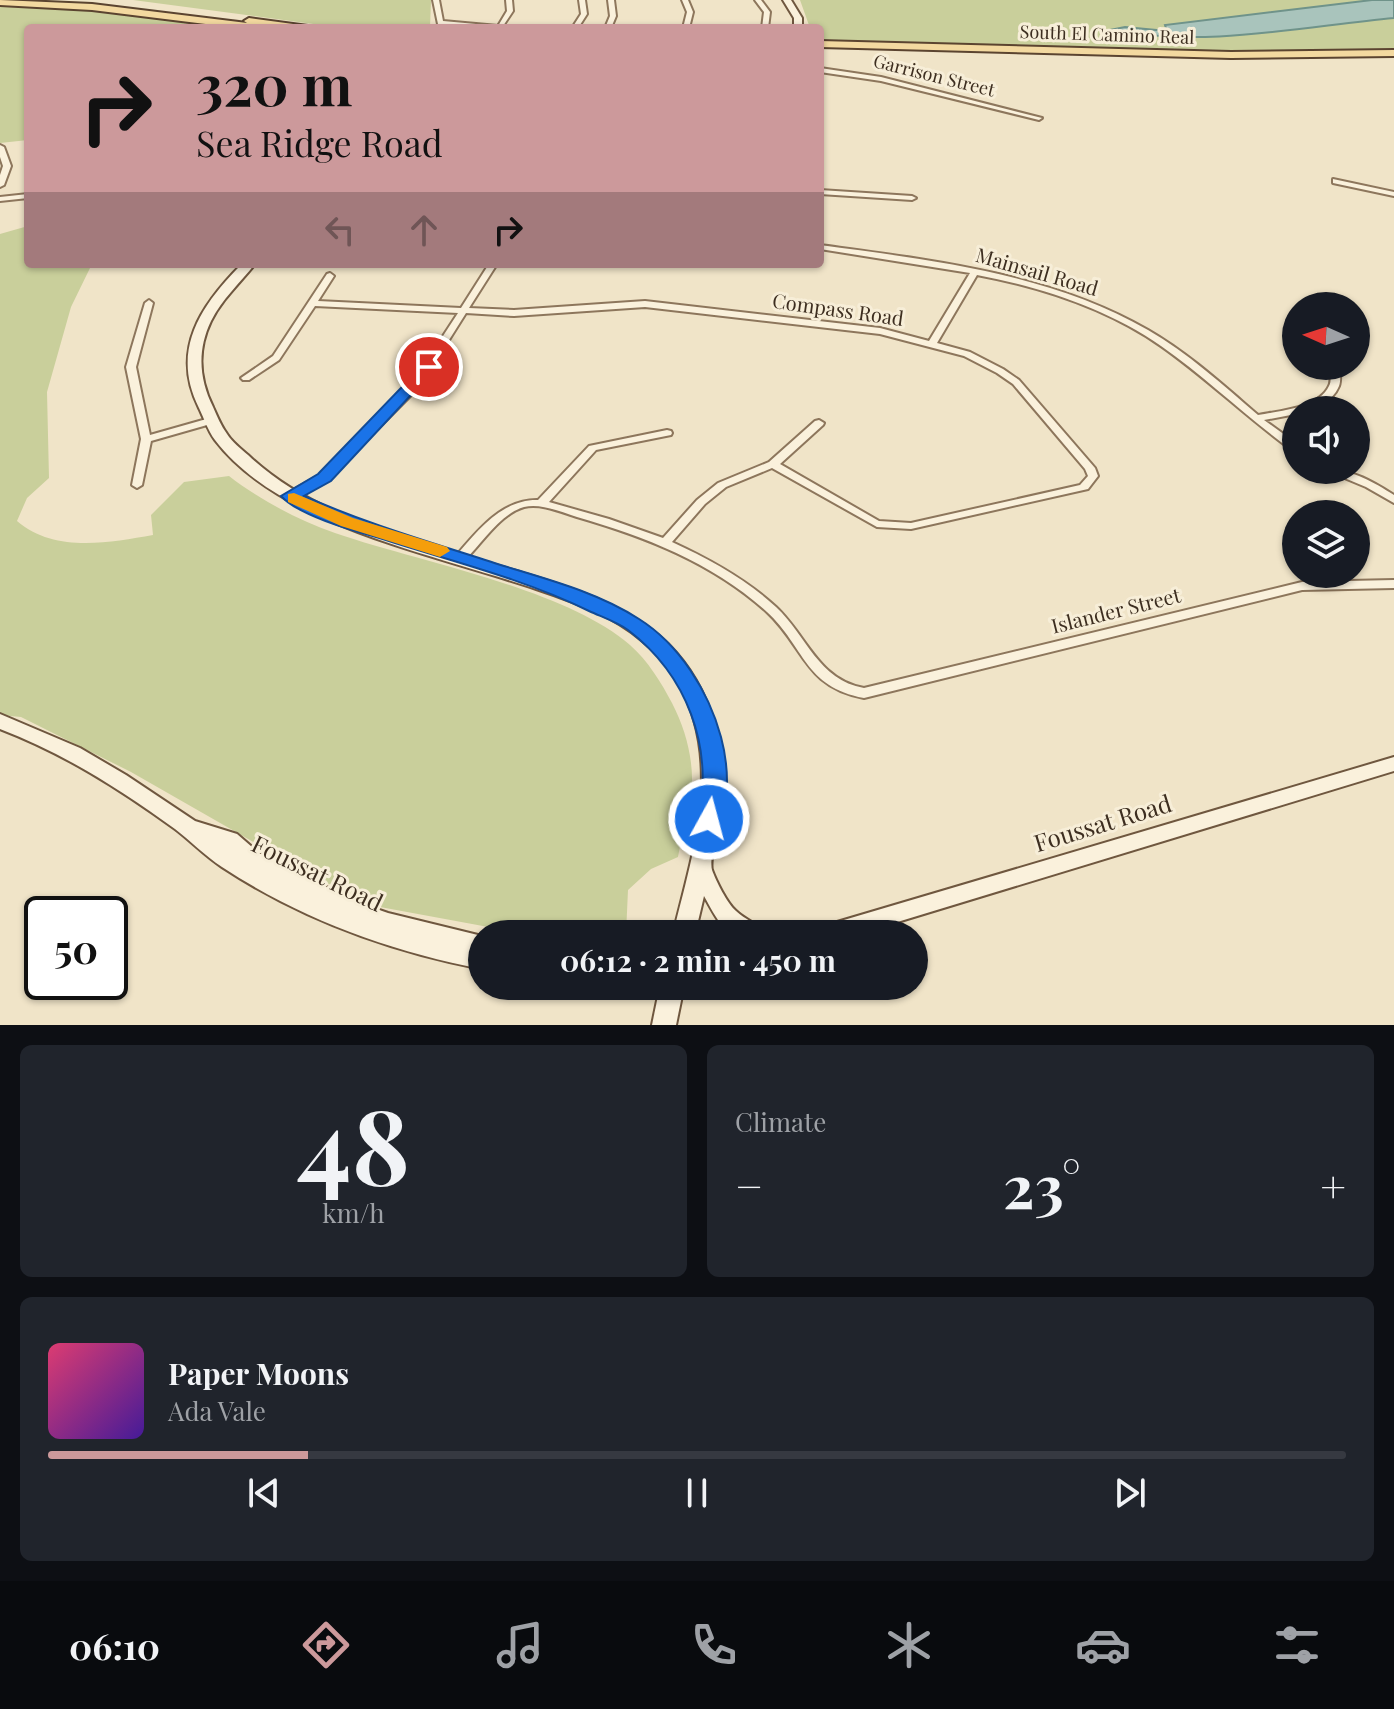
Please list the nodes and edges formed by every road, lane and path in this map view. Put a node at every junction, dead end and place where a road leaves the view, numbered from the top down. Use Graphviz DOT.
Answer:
graph roads {
  1 [pos="73,0"];
  2 [pos="436,0"];
  3 [pos="509,0"];
  4 [pos="582,0"];
  5 [pos="611,0"];
  6 [pos="685,0"];
  7 [pos="758,0"];
  8 [pos="787,0"];
  9 [pos="0,2"];
  10 [pos="229,24"];
  11 [pos="283,24"];
  12 [pos="452,24"];
  13 [pos="502,24"];
  14 [pos="578,24"];
  15 [pos="610,24"];
  16 [pos="687,24"];
  17 [pos="766,24"];
  18 [pos="798,24"];
  19 [pos="824,46"];
  20 [pos="824,46"];
  21 [pos="1394,53"];
  22 [pos="1367,54"];
  23 [pos="1394,59"];
  24 [pos="1353,60"];
  25 [pos="824,71"];
  26 [pos="1039,118"];
  27 [pos="0,147"];
  28 [pos="1336,181"];
  29 [pos="0,185"];
  30 [pos="824,192"];
  31 [pos="1394,194"];
  32 [pos="24,196"];
  33 [pos="912,198"];
  34 [pos="0,199"];
  35 [pos="824,248"];
  36 [pos="245,268"];
  37 [pos="491,268"];
  38 [pos="975,272"];
  39 [pos="330,276"];
  40 [pos="149,303"];
  41 [pos="311,303"];
  42 [pos="464,311"];
  43 [pos="932,343"];
  44 [pos="246,378"];
  45 [pos="1282,413"];
  46 [pos="1257,418"];
  47 [pos="210,421"];
  48 [pos="819,423"];
  49 [pos="667,433"];
  50 [pos="1282,437"];
  51 [pos="146,439"];
  52 [pos="773,464"];
  53 [pos="1365,484"];
  54 [pos="137,485"];
  55 [pos="290,496"];
  56 [pos="1392,496"];
  57 [pos="541,504"];
  58 [pos="665,543"];
  59 [pos="461,557"];
  60 [pos="1394,584"];
  61 [pos="0,721"];
  62 [pos="1394,764"];
  63 [pos="186,826"];
  64 [pos="699,866"];
  65 [pos="687,920"];
  66 [pos="731,920"];
  67 [pos="874,920"];
  68 [pos="468,942"];
  69 [pos="468,957"];
  70 [pos="669,1000"];
  71 [pos="664,1025"];
  1 -- 11 [label="main road"];
  2 -- 12 [label="street"];
  3 -- 13 [label="street"];
  4 -- 14 [label="street"];
  5 -- 15 [label="street"];
  6 -- 16 [label="street"];
  7 -- 17 [label="street"];
  8 -- 18 [label="main road"];
  9 -- 10 [label="main road"];
  19 -- 22 [label="main road, South El Camino Real"];
  20 -- 24 [label="main road, South El Camino Real"];
  21 -- 22 [label="main road, South El Camino Real"];
  22 -- 24 [label="main road"];
  23 -- 24 [label="main road, South El Camino Real"];
  25 -- 26 [label="street, Garrison Street"];
  27 -- 29 [label="street"];
  28 -- 31 [label="street"];
  30 -- 33 [label="street"];
  32 -- 34 [label="street"];
  35 -- 38 [label="street, Mainsail Road"];
  36 -- 47 [label="main road"];
  37 -- 42 [label="street"];
  38 -- 43 [label="street"];
  38 -- 46 [label="street, Mainsail Road"];
  39 -- 41 [label="street"];
  40 -- 51 [label="street"];
  41 -- 42 [label="street, Compass Road"];
  41 -- 44 [label="street"];
  42 -- 43 [label="street, Compass Road"];
  42 -- 55 [label="street"];
  43 -- 52 [label="street, Compass Road"];
  45 -- 46 [label="street"];
  46 -- 50 [label="street, Mainsail Road"];
  47 -- 51 [label="street"];
  47 -- 55 [label="main road"];
  48 -- 52 [label="street"];
  49 -- 57 [label="street"];
  51 -- 54 [label="street"];
  52 -- 58 [label="street"];
  53 -- 56 [label="street"];
  55 -- 59 [label="main road"];
  57 -- 58 [label="street"];
  57 -- 59 [label="street"];
  58 -- 60 [label="street, Islander Street"];
  59 -- 64 [label="main road"];
  61 -- 63 [label="main road, Foussat Road"];
  62 -- 67 [label="main road, Foussat Road"];
  63 -- 68 [label="main road, Foussat Road"];
  63 -- 69 [label="main road, Foussat Road"];
  64 -- 65 [label="main road"];
  64 -- 66 [label="main road"];
  70 -- 71 [label="main road"];
}
